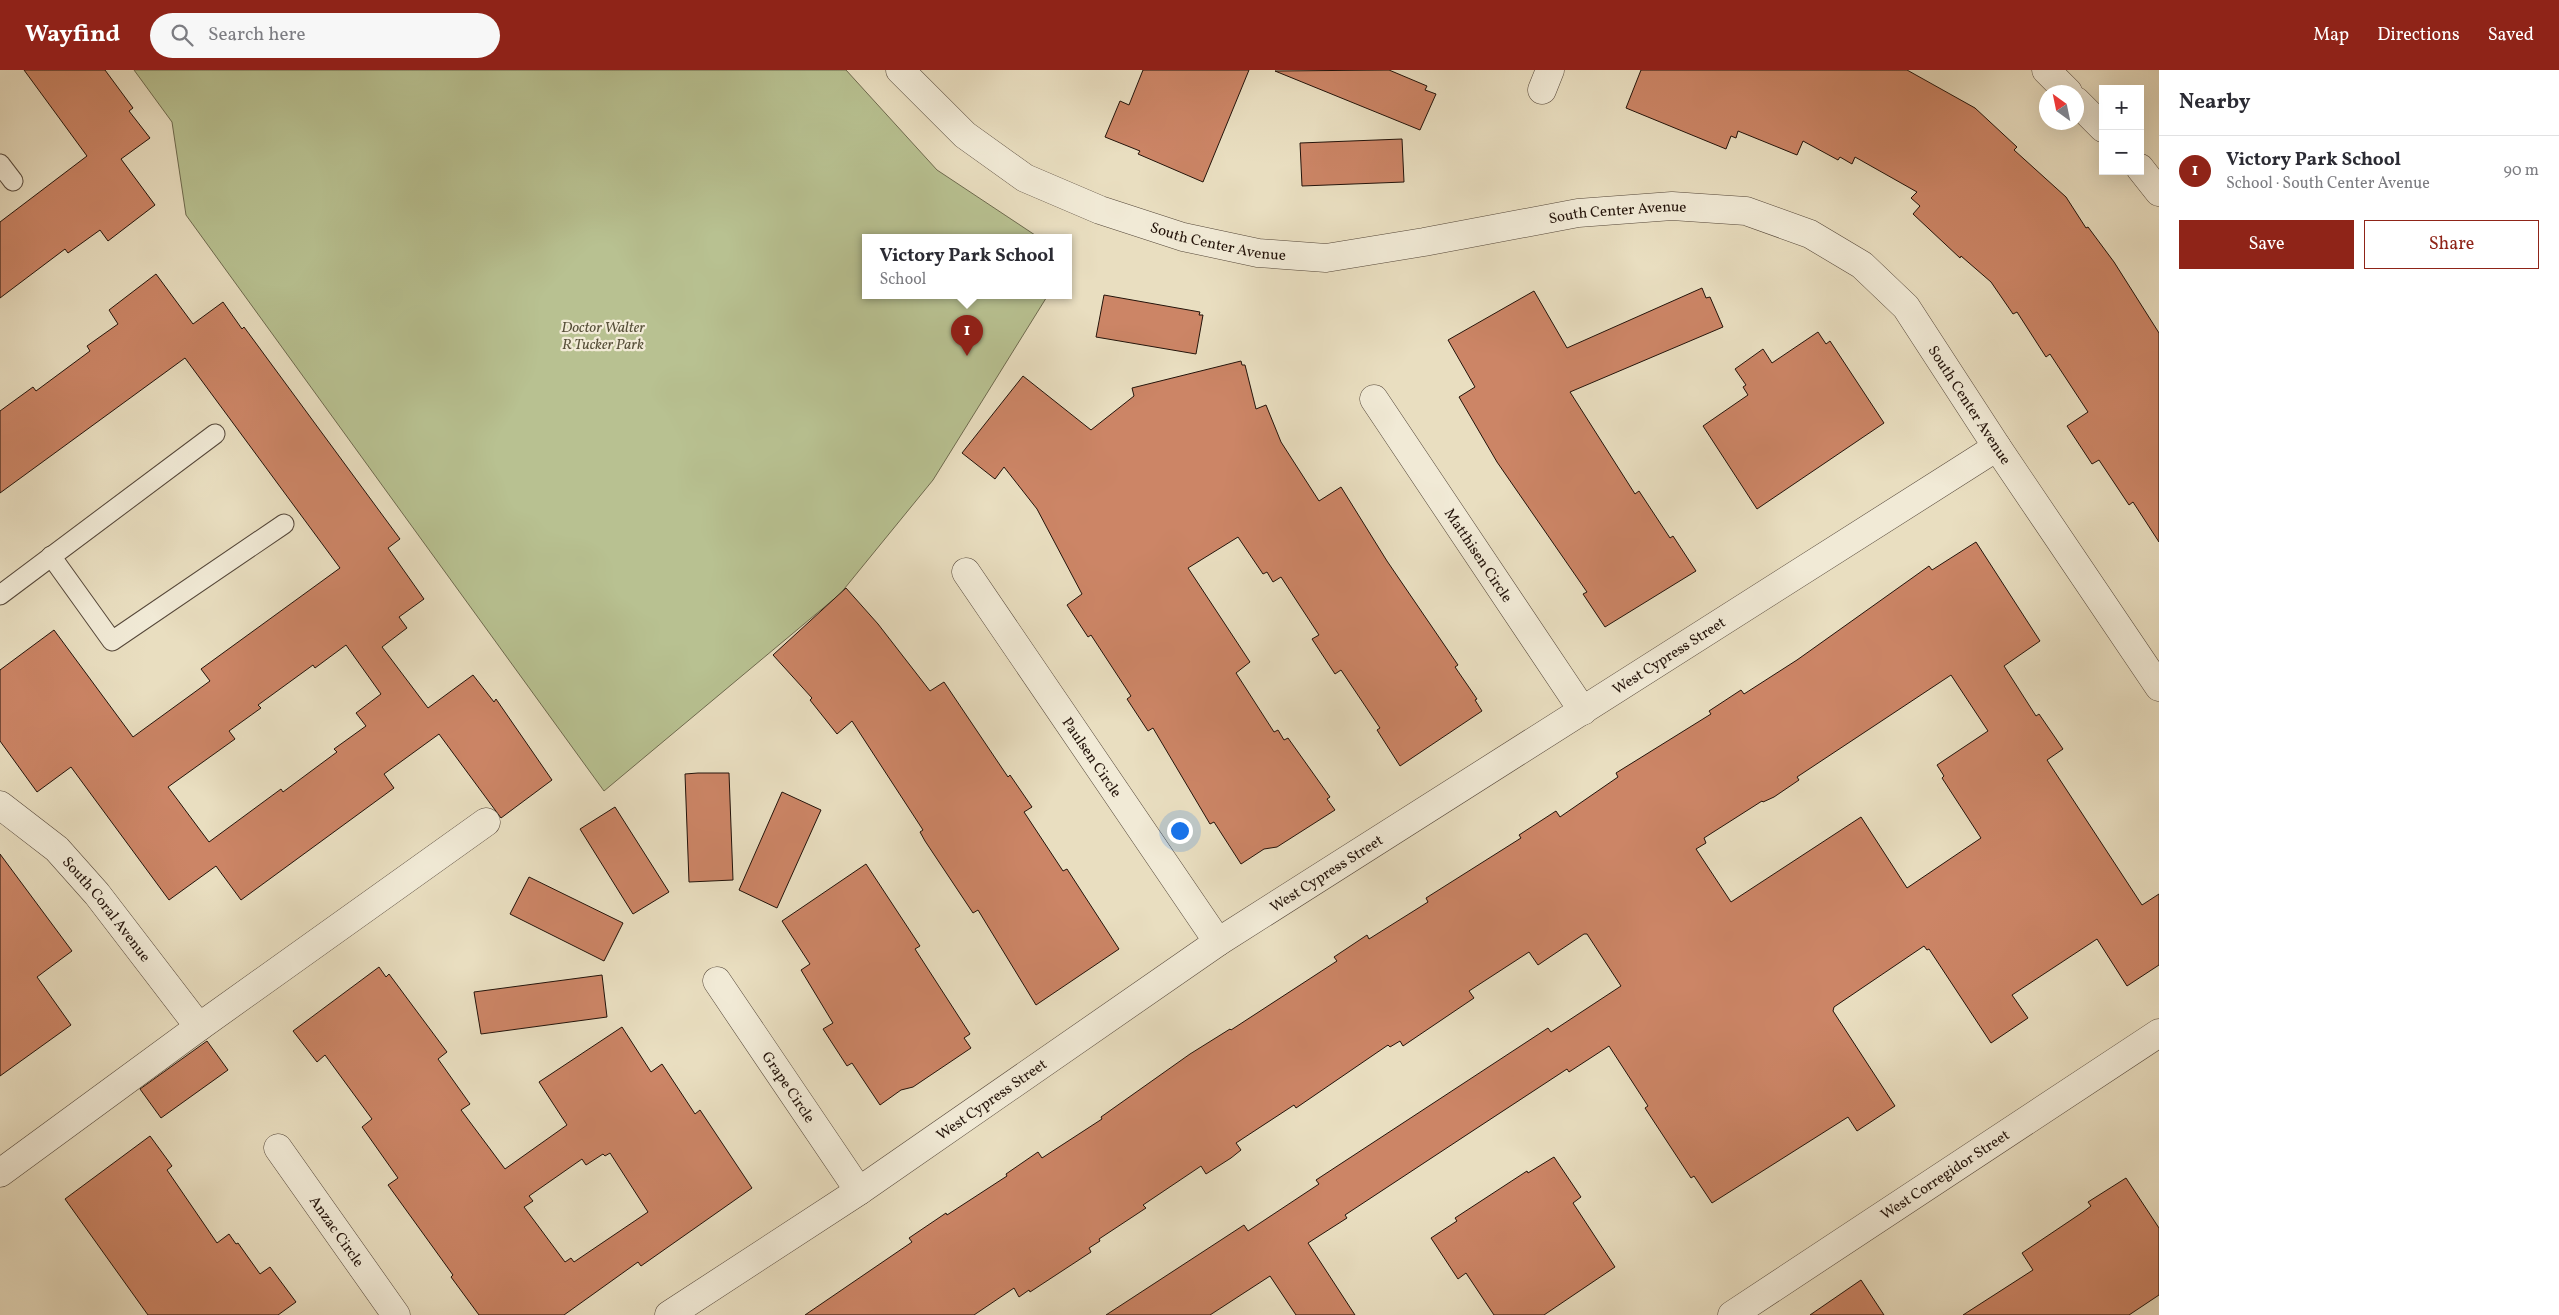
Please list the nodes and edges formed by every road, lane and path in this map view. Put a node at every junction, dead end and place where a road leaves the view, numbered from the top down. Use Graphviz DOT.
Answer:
graph roads {
  1 [pos="900,70"];
  2 [pos="2046,70"];
  3 [pos="2061,85"];
  4 [pos="2084,109"];
  5 [pos="2099,124"];
  6 [pos="0,164"];
  7 [pos="2144,173"];
  8 [pos="14,182"];
  9 [pos="2159,192"];
  10 [pos="1374,399"];
  11 [pos="215,434"];
  12 [pos="1997,447"];
  13 [pos="284,524"];
  14 [pos="51,556"];
  15 [pos="966,572"];
  16 [pos="0,595"];
  17 [pos="2159,688"];
  18 [pos="1582,711"];
  19 [pos="0,805"];
  20 [pos="486,822"];
  21 [pos="1218,942"];
  22 [pos="717,981"];
  23 [pos="199,1027"];
  24 [pos="2159,1034"];
  25 [pos="278,1148"];
  26 [pos="0,1173"];
  27 [pos="859,1191"];
  28 [pos="396,1315"];
  29 [pos="669,1315"];
  30 [pos="1732,1315"];
  1 -- 12 [label="street, South Center Avenue"];
  2 -- 3 [label="street"];
  4 -- 5 [label="street"];
  6 -- 8 [label="lane"];
  7 -- 9 [label="street"];
  10 -- 18 [label="street, Matthisen Circle"];
  11 -- 14 [label="lane"];
  12 -- 17 [label="street, South Center Avenue"];
  12 -- 18 [label="street, West Cypress Street"];
  13 -- 14 [label="lane"];
  14 -- 16 [label="lane"];
  15 -- 21 [label="street, Paulsen Circle"];
  18 -- 21 [label="street, West Cypress Street"];
  19 -- 23 [label="street, South Coral Avenue"];
  20 -- 23 [label="street"];
  21 -- 27 [label="street, West Cypress Street"];
  22 -- 27 [label="street, Grape Circle"];
  23 -- 26 [label="street"];
  24 -- 30 [label="street, West Corregidor Street"];
  25 -- 28 [label="street, Anzac Circle"];
  27 -- 29 [label="street, West Cypress Street"];
}
